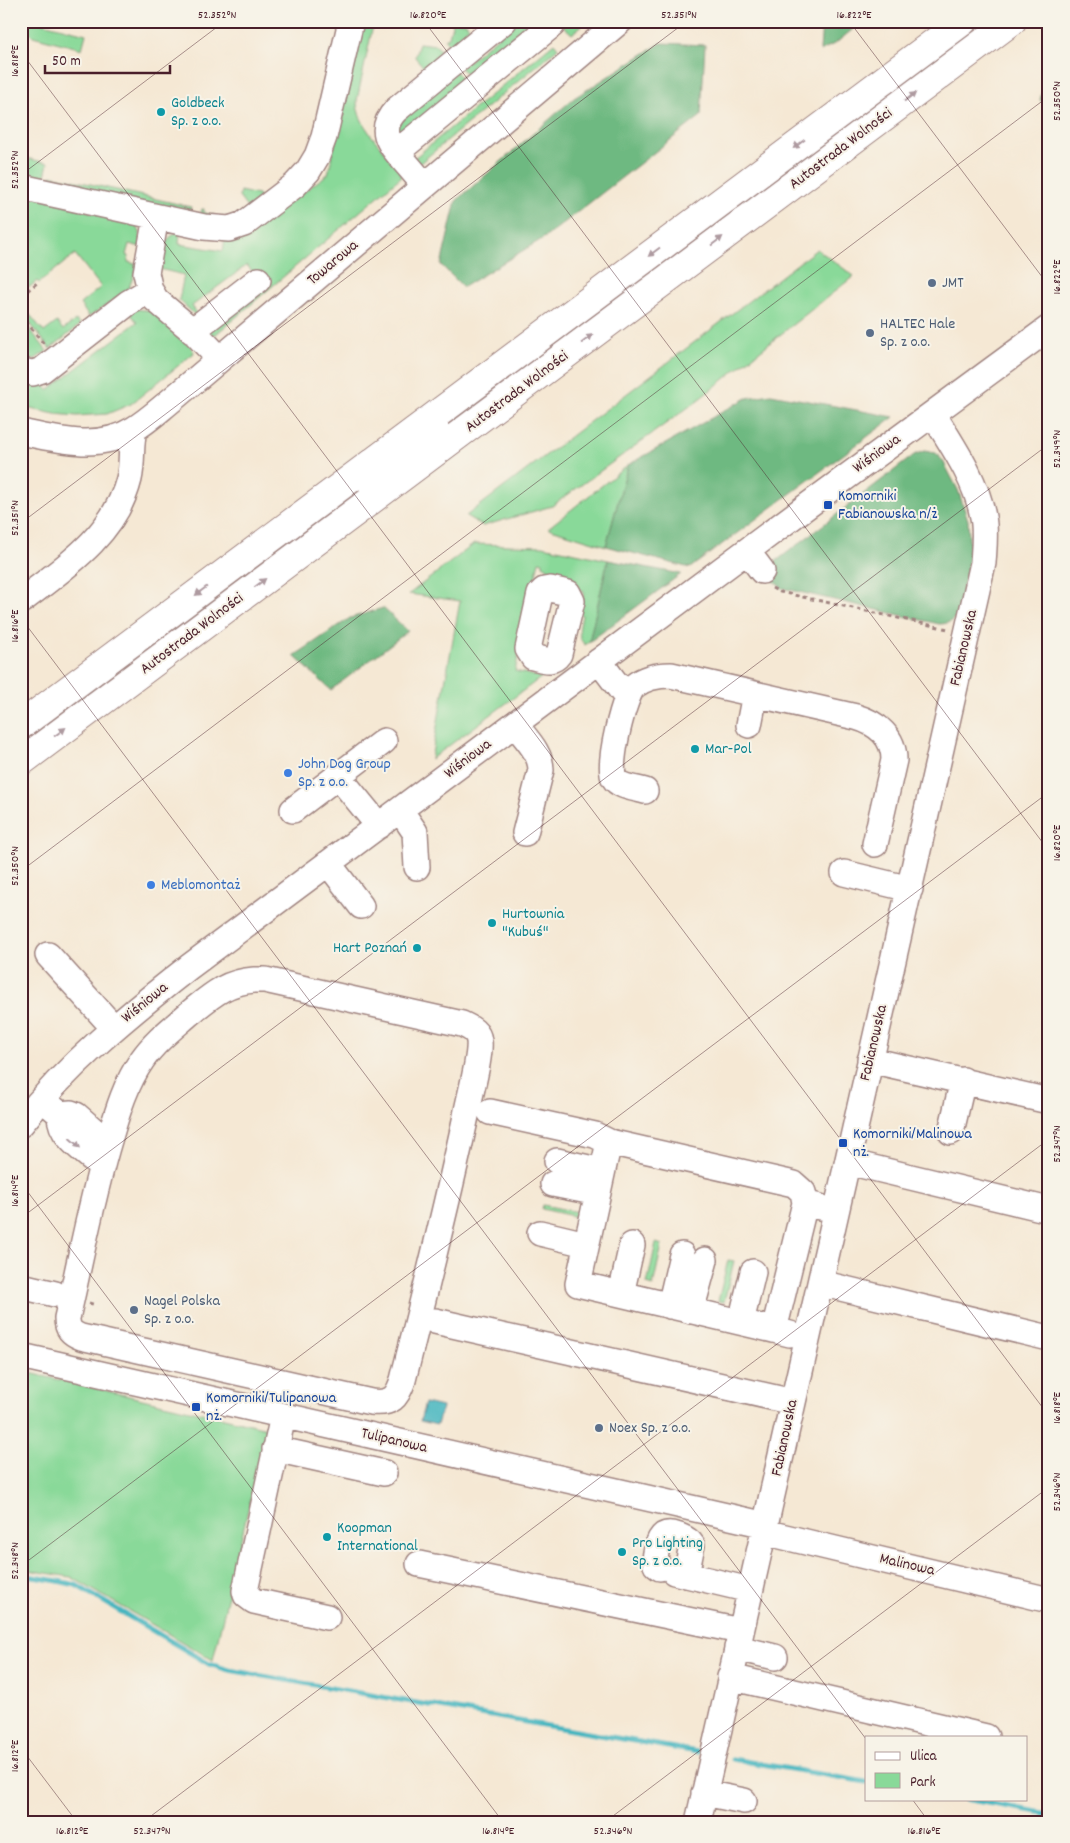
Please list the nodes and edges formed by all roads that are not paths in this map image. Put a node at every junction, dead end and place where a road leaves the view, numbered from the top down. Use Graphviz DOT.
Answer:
graph roads {
  1 [pos="351,21"];
  2 [pos="504,21"];
  3 [pos="620,21"];
  4 [pos="963,21"];
  5 [pos="1012,21"];
  6 [pos="550,23"];
  7 [pos="578,56"];
  8 [pos="397,152"];
  9 [pos="424,185"];
  10 [pos="21,186"];
  11 [pos="156,217"];
  12 [pos="258,280"];
  13 [pos="150,290"];
  14 [pos="1049,328"];
  15 [pos="192,331"];
  16 [pos="220,359"];
  17 [pos="506,362"];
  18 [pos="21,371"];
  19 [pos="524,387"];
  20 [pos="933,414"];
  21 [pos="134,430"];
  22 [pos="21,432"];
  23 [pos="401,460"];
  24 [pos="279,532"];
  25 [pos="747,551"];
  26 [pos="296,556"];
  27 [pos="762,571"];
  28 [pos="21,601"];
  29 [pos="565,632"];
  30 [pos="595,664"];
  31 [pos="632,691"];
  32 [pos="755,694"];
  33 [pos="719,703"];
  34 [pos="515,724"];
  35 [pos="21,725"];
  36 [pos="749,725"];
  37 [pos="384,741"];
  38 [pos="21,762"];
  39 [pos="338,776"];
  40 [pos="645,791"];
  41 [pos="293,810"];
  42 [pos="400,810"];
  43 [pos="379,826"];
  44 [pos="525,832"];
  45 [pos="875,844"];
  46 [pos="328,864"];
  47 [pos="417,867"];
  48 [pos="844,873"];
  49 [pos="917,884"];
  50 [pos="361,906"];
  51 [pos="48,955"];
  52 [pos="114,1028"];
  53 [pos="872,1053"];
  54 [pos="963,1080"];
  55 [pos="1049,1087"];
  56 [pos="1049,1101"];
  57 [pos="51,1107"];
  58 [pos="490,1112"];
  59 [pos="21,1124"];
  60 [pos="951,1132"];
  61 [pos="609,1142"];
  62 [pos="105,1154"];
  63 [pos="848,1162"];
  64 [pos="555,1172"];
  65 [pos="600,1182"];
  66 [pos="805,1203"];
  67 [pos="836,1210"];
  68 [pos="1049,1210"];
  69 [pos="540,1233"];
  70 [pos="586,1244"];
  71 [pos="632,1245"];
  72 [pos="693,1258"];
  73 [pos="753,1272"];
  74 [pos="820,1283"];
  75 [pos="21,1286"];
  76 [pos="55,1294"];
  77 [pos="621,1294"];
  78 [pos="680,1308"];
  79 [pos="435,1320"];
  80 [pos="741,1322"];
  81 [pos="774,1330"];
  82 [pos="808,1337"];
  83 [pos="1049,1338"];
  84 [pos="21,1356"];
  85 [pos="793,1402"];
  86 [pos="283,1416"];
  87 [pos="275,1449"];
  88 [pos="384,1473"];
  89 [pos="765,1529"];
  90 [pos="419,1564"];
  91 [pos="674,1572"];
  92 [pos="750,1590"];
  93 [pos="1049,1600"];
  94 [pos="327,1617"];
  95 [pos="738,1639"];
  96 [pos="775,1657"];
  97 [pos="730,1677"];
  98 [pos="982,1736"];
  99 [pos="704,1792"];
  100 [pos="744,1801"];
  101 [pos="698,1822"];
  1 -- 11 [label="street"];
  2 -- 8 [label="street"];
  3 -- 7 [label="street, Towarowa"];
  4 -- 17 [label="highway, Autostrada Wolności, one-way"];
  19 -- 5 [label="highway, Autostrada Wolności, one-way"];
  6 -- 7 [label="street"];
  6 -- 8 [label="street"];
  7 -- 9 [label="street, Towarowa"];
  8 -- 9 [label="street"];
  9 -- 16 [label="street, Towarowa"];
  10 -- 11 [label="street"];
  11 -- 13 [label="street"];
  12 -- 15 [label="street"];
  13 -- 15 [label="street"];
  13 -- 18 [label="street"];
  14 -- 20 [label="street"];
  15 -- 16 [label="street"];
  16 -- 21 [label="street, Towarowa"];
  17 -- 23 [label="street"];
  17 -- 24 [label="highway, Autostrada Wolności"];
  19 -- 23 [label="street"];
  19 -- 26 [label="highway, Autostrada Wolności"];
  20 -- 25 [label="street, Wiśniowa"];
  20 -- 49 [label="street, Fabianowska"];
  21 -- 22 [label="street, Towarowa"];
  21 -- 28 [label="street"];
  23 -- 24 [label="street"];
  23 -- 26 [label="street"];
  24 -- 35 [label="highway, Autostrada Wolności, one-way"];
  25 -- 27 [label="street"];
  25 -- 30 [label="street, Wiśniowa"];
  38 -- 26 [label="highway, Autostrada Wolności, one-way"];
  29 -- 29 [label="street"];
  29 -- 30 [label="street"];
  30 -- 31 [label="street"];
  30 -- 34 [label="street, Wiśniowa"];
  31 -- 32 [label="street"];
  31 -- 33 [label="street"];
  31 -- 40 [label="street"];
  32 -- 36 [label="street"];
  32 -- 45 [label="street"];
  34 -- 42 [label="street, Wiśniowa"];
  34 -- 44 [label="street"];
  37 -- 39 [label="street"];
  39 -- 41 [label="street"];
  39 -- 43 [label="street"];
  42 -- 43 [label="street, Wiśniowa"];
  42 -- 47 [label="street"];
  43 -- 46 [label="street, Wiśniowa"];
  46 -- 50 [label="street"];
  46 -- 52 [label="street, Wiśniowa"];
  48 -- 49 [label="street"];
  49 -- 53 [label="street, Fabianowska"];
  51 -- 52 [label="street"];
  52 -- 57 [label="street, Wiśniowa"];
  53 -- 54 [label="street"];
  53 -- 55 [label="street"];
  53 -- 63 [label="street, Fabianowska"];
  54 -- 56 [label="street"];
  54 -- 60 [label="street"];
  57 -- 59 [label="street, Wiśniowa"];
  57 -- 62 [label="street"];
  58 -- 61 [label="street"];
  61 -- 65 [label="street"];
  61 -- 66 [label="street"];
  62 -- 62 [label="street"];
  63 -- 67 [label="street, Fabianowska"];
  63 -- 68 [label="street"];
  64 -- 65 [label="street"];
  65 -- 70 [label="street"];
  66 -- 67 [label="street"];
  66 -- 81 [label="street"];
  67 -- 74 [label="street, Fabianowska"];
  69 -- 70 [label="street"];
  70 -- 77 [label="street"];
  71 -- 77 [label="street"];
  72 -- 78 [label="street"];
  73 -- 80 [label="street"];
  74 -- 82 [label="street, Fabianowska"];
  74 -- 83 [label="street"];
  75 -- 76 [label="street"];
  77 -- 78 [label="street"];
  78 -- 80 [label="street"];
  79 -- 85 [label="street"];
  80 -- 81 [label="street"];
  81 -- 82 [label="street"];
  82 -- 85 [label="street, Fabianowska"];
  84 -- 86 [label="street, Tulipanowa"];
  85 -- 89 [label="street, Fabianowska"];
  86 -- 87 [label="street"];
  86 -- 89 [label="street, Tulipanowa"];
  87 -- 88 [label="street"];
  87 -- 94 [label="street"];
  89 -- 92 [label="street, Fabianowska"];
  89 -- 93 [label="street, Malinowa"];
  90 -- 95 [label="street"];
  91 -- 92 [label="street"];
  92 -- 95 [label="street, Fabianowska"];
  95 -- 96 [label="street"];
  95 -- 97 [label="street, Fabianowska"];
  97 -- 98 [label="street"];
  97 -- 99 [label="street, Fabianowska"];
  99 -- 100 [label="street"];
  99 -- 101 [label="street, Fabianowska"];
}
